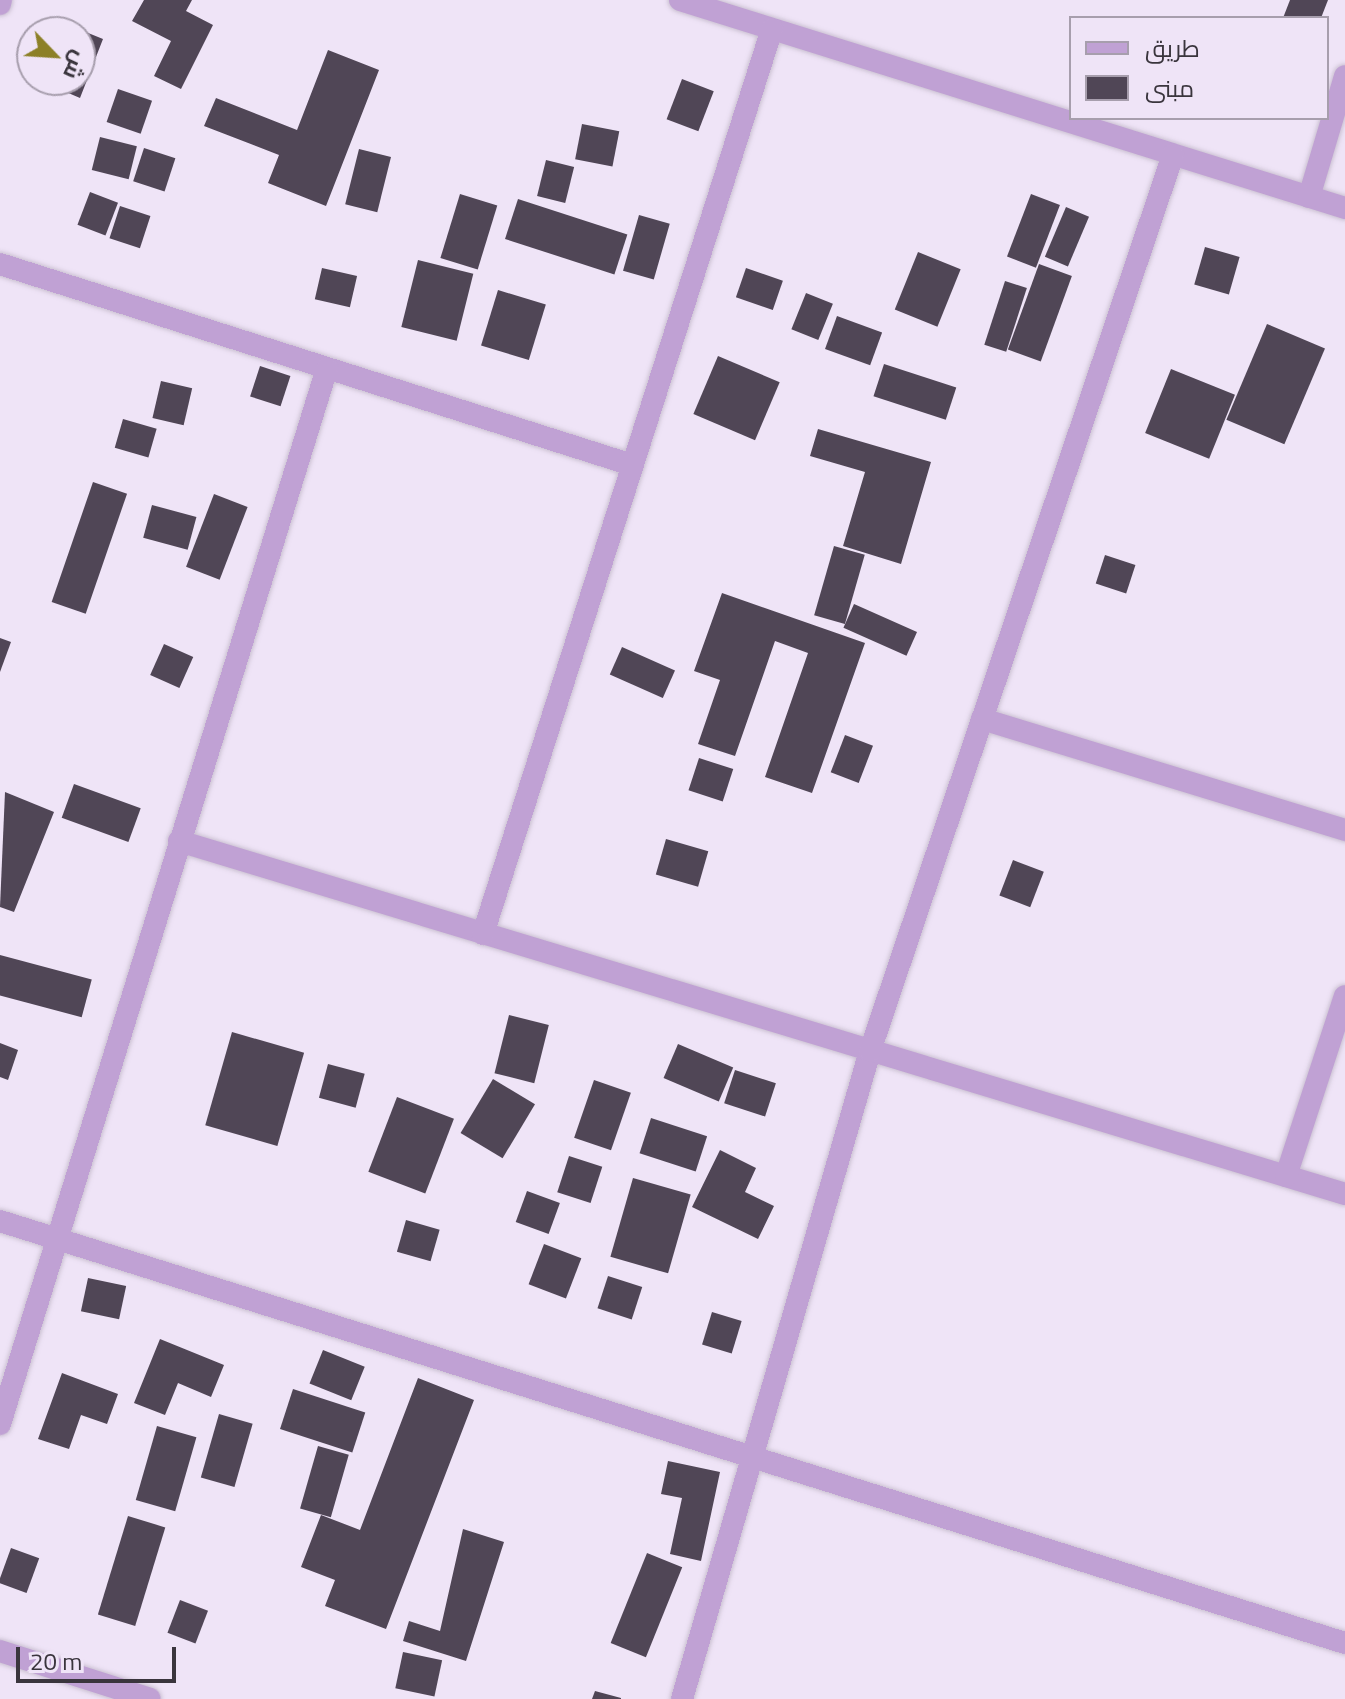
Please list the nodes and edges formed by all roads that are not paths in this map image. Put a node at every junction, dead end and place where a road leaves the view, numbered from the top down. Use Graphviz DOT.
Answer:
graph roads {
  1 [pos="680,0"];
  2 [pos="772,29"];
  3 [pos="1345,76"];
  4 [pos="1173,155"];
  5 [pos="1309,197"];
  6 [pos="1345,208"];
  7 [pos="0,264"];
  8 [pos="327,368"];
  9 [pos="632,465"];
  10 [pos="982,719"];
  11 [pos="1345,830"];
  12 [pos="179,841"];
  13 [pos="483,934"];
  14 [pos="1345,996"];
  15 [pos="870,1051"];
  16 [pos="1286,1176"];
  17 [pos="1345,1194"];
  18 [pos="0,1221"];
  19 [pos="57,1239"];
  20 [pos="0,1424"];
  21 [pos="749,1455"];
  22 [pos="1345,1643"];
  23 [pos="0,1651"];
  24 [pos="150,1699"];
  25 [pos="682,1699"];
  1 -- 2 [label="street"];
  2 -- 4 [label="street"];
  2 -- 9 [label="street"];
  3 -- 5 [label="street"];
  4 -- 5 [label="street"];
  4 -- 10 [label="street"];
  5 -- 6 [label="street"];
  7 -- 8 [label="street"];
  8 -- 9 [label="street"];
  8 -- 12 [label="street"];
  9 -- 13 [label="street"];
  10 -- 11 [label="street"];
  10 -- 15 [label="street"];
  12 -- 13 [label="street"];
  12 -- 19 [label="street"];
  13 -- 15 [label="street"];
  14 -- 16 [label="street"];
  15 -- 16 [label="street"];
  15 -- 21 [label="street"];
  16 -- 17 [label="street"];
  18 -- 19 [label="street"];
  19 -- 20 [label="street"];
  19 -- 21 [label="street"];
  21 -- 22 [label="street"];
  21 -- 25 [label="street"];
  23 -- 24 [label="street"];
}
